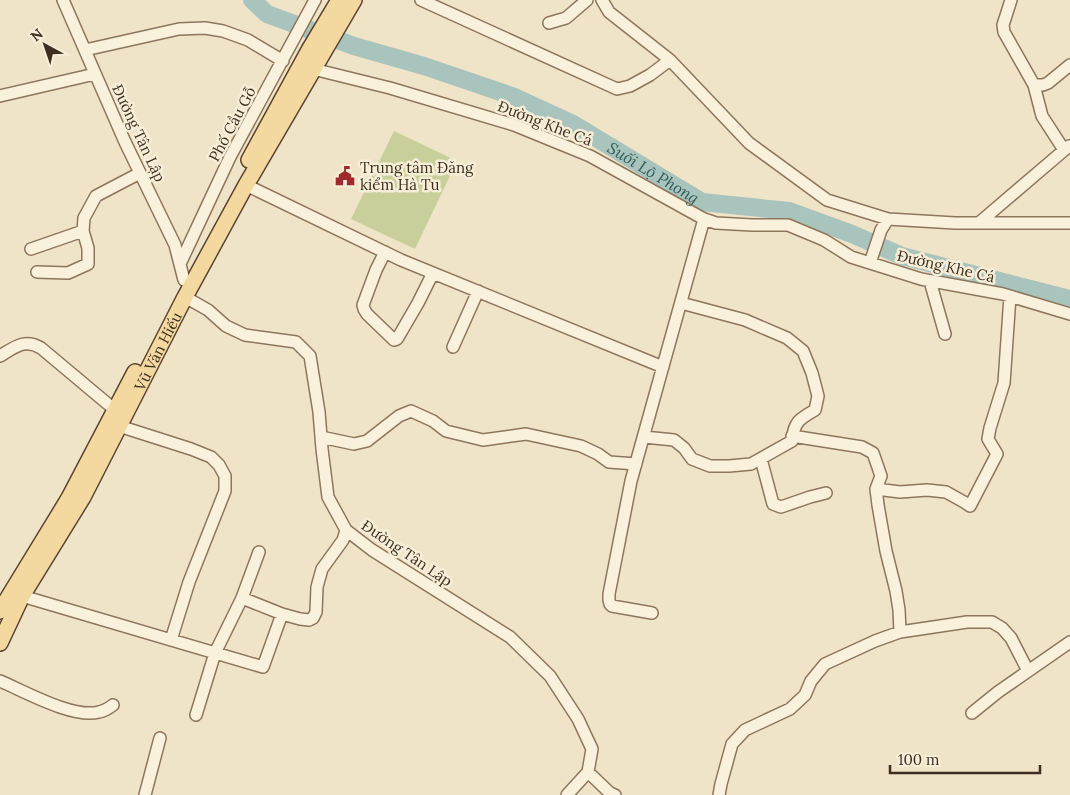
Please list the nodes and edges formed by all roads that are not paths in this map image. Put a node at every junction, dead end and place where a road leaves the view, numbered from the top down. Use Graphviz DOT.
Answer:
graph roads {
  1 [pos="63,0"];
  2 [pos="315,0"];
  3 [pos="339,0"];
  4 [pos="354,0"];
  5 [pos="421,0"];
  6 [pos="587,0"];
  7 [pos="602,0"];
  8 [pos="1011,0"];
  9 [pos="549,23"];
  10 [pos="85,50"];
  11 [pos="314,59"];
  12 [pos="283,60"];
  13 [pos="670,60"];
  14 [pos="1070,65"];
  15 [pos="95,74"];
  16 [pos="1034,86"];
  17 [pos="0,96"];
  18 [pos="1067,148"];
  19 [pos="140,173"];
  20 [pos="246,185"];
  21 [pos="704,219"];
  22 [pos="888,220"];
  23 [pos="980,222"];
  24 [pos="1070,222"];
  25 [pos="83,231"];
  26 [pos="31,249"];
  27 [pos="385,252"];
  28 [pos="872,257"];
  29 [pos="180,264"];
  30 [pos="37,272"];
  31 [pos="433,273"];
  32 [pos="184,280"];
  33 [pos="930,281"];
  34 [pos="478,291"];
  35 [pos="1010,296"];
  36 [pos="185,297"];
  37 [pos="681,303"];
  38 [pos="1070,314"];
  39 [pos="944,334"];
  40 [pos="453,348"];
  41 [pos="0,356"];
  42 [pos="663,367"];
  43 [pos="115,410"];
  44 [pos="119,426"];
  45 [pos="792,436"];
  46 [pos="321,437"];
  47 [pos="644,437"];
  48 [pos="761,459"];
  49 [pos="636,464"];
  50 [pos="876,489"];
  51 [pos="826,493"];
  52 [pos="346,530"];
  53 [pos="259,552"];
  54 [pos="11,592"];
  55 [pos="242,598"];
  56 [pos="0,611"];
  57 [pos="652,613"];
  58 [pos="282,614"];
  59 [pos="900,632"];
  60 [pos="170,640"];
  61 [pos="1070,642"];
  62 [pos="0,643"];
  63 [pos="215,653"];
  64 [pos="1028,671"];
  65 [pos="0,681"];
  66 [pos="113,705"];
  67 [pos="972,713"];
  68 [pos="196,715"];
  69 [pos="160,738"];
  70 [pos="588,772"];
  71 [pos="606,791"];
  72 [pos="145,795"];
  73 [pos="567,795"];
  74 [pos="615,795"];
  75 [pos="719,795"];
  1 -- 10 [label="street, Đường Tân Lập"];
  2 -- 12 [label="street, Phố Cầu Gỗ"];
  3 -- 11 [label="main road"];
  4 -- 11 [label="main road"];
  5 -- 13 [label="street"];
  6 -- 9 [label="street"];
  7 -- 13 [label="street"];
  8 -- 16 [label="street"];
  10 -- 12 [label="street"];
  10 -- 15 [label="street, Đường Tân Lập"];
  11 -- 20 [label="main road, Vũ Văn Hiếu"];
  11 -- 21 [label="street, Đường Khe Cá"];
  11 -- 32 [label="main road, Vũ Văn Hiếu"];
  12 -- 29 [label="street, Phố Cầu Gỗ"];
  13 -- 22 [label="street"];
  14 -- 16 [label="street"];
  15 -- 17 [label="street"];
  15 -- 19 [label="street, Đường Tân Lập"];
  16 -- 18 [label="street"];
  18 -- 23 [label="street"];
  19 -- 25 [label="street"];
  19 -- 29 [label="street, Đường Tân Lập"];
  20 -- 27 [label="street"];
  20 -- 36 [label="main road, Vũ Văn Hiếu"];
  21 -- 28 [label="street, Đường Khe Cá"];
  21 -- 37 [label="street"];
  22 -- 23 [label="street"];
  22 -- 28 [label="street"];
  23 -- 24 [label="street"];
  25 -- 26 [label="street"];
  25 -- 30 [label="street"];
  27 -- 31 [label="street"];
  27 -- 31 [label="street"];
  28 -- 33 [label="street, Đường Khe Cá"];
  29 -- 32 [label="street, Đường Tân Lập"];
  31 -- 34 [label="street"];
  32 -- 43 [label="main road, Vũ Văn Hiếu"];
  33 -- 35 [label="street, Đường Khe Cá"];
  33 -- 39 [label="street"];
  34 -- 40 [label="street"];
  34 -- 42 [label="street"];
  35 -- 38 [label="street, Đường Khe Cá"];
  35 -- 50 [label="street"];
  36 -- 44 [label="main road, Vũ Văn Hiếu"];
  36 -- 46 [label="street, Đường Tân Lập"];
  37 -- 42 [label="street"];
  37 -- 45 [label="street"];
  41 -- 43 [label="street"];
  42 -- 47 [label="street"];
  43 -- 54 [label="main road, Vũ Văn Hiếu"];
  44 -- 54 [label="main road, Vũ Văn Hiếu"];
  44 -- 60 [label="street"];
  45 -- 48 [label="street"];
  45 -- 50 [label="street"];
  46 -- 49 [label="street"];
  46 -- 52 [label="street, Đường Tân Lập"];
  47 -- 48 [label="street"];
  47 -- 49 [label="street"];
  48 -- 51 [label="street"];
  49 -- 57 [label="street"];
  50 -- 59 [label="street"];
  52 -- 58 [label="street"];
  52 -- 70 [label="street, Đường Tân Lập"];
  53 -- 55 [label="street"];
  54 -- 56 [label="main road, Vũ Văn Hiếu"];
  54 -- 60 [label="street"];
  54 -- 62 [label="main road, Vũ Văn Hiếu"];
  55 -- 58 [label="street"];
  55 -- 63 [label="street"];
  58 -- 63 [label="street"];
  59 -- 64 [label="street"];
  59 -- 75 [label="street"];
  60 -- 63 [label="street"];
  61 -- 64 [label="street"];
  63 -- 68 [label="street"];
  64 -- 67 [label="street"];
  65 -- 66 [label="street"];
  69 -- 72 [label="street"];
  70 -- 71 [label="street"];
  70 -- 73 [label="street"];
  71 -- 74 [label="street"];
}
